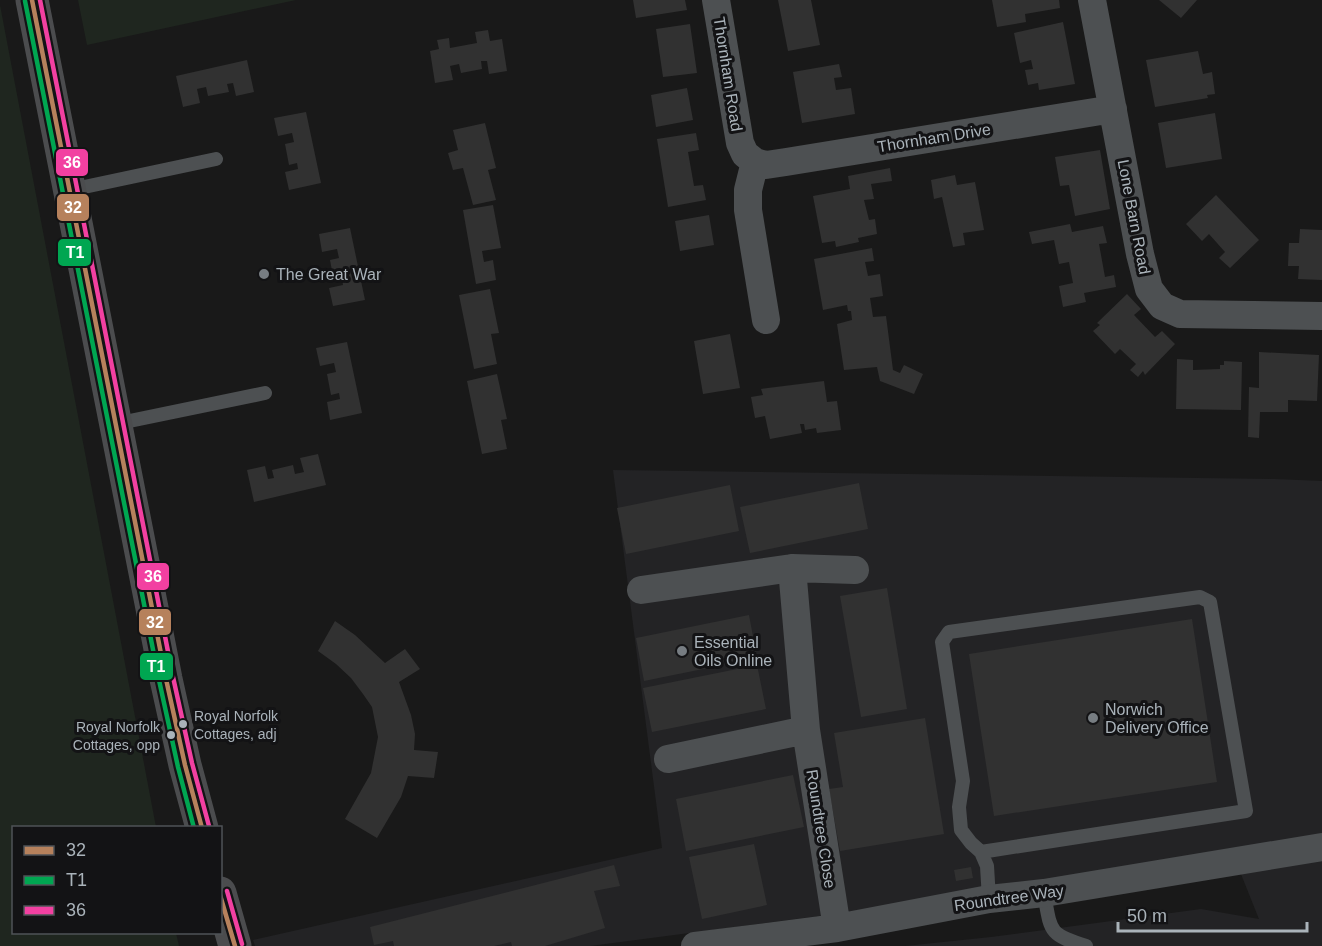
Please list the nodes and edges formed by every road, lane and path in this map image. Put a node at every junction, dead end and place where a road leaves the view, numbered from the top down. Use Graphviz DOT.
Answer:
graph roads {
  1 [pos="32,0"];
  2 [pos="716,0"];
  3 [pos="1092,0"];
  4 [pos="1113,109"];
  5 [pos="216,159"];
  6 [pos="755,162"];
  7 [pos="70,190"];
  8 [pos="1322,316"];
  9 [pos="766,320"];
  10 [pos="265,393"];
  11 [pos="115,424"];
  12 [pos="792,568"];
  13 [pos="855,570"];
  14 [pos="640,590"];
  15 [pos="806,730"];
  16 [pos="668,759"];
  17 [pos="201,826"];
  18 [pos="1322,847"];
  19 [pos="981,852"];
  20 [pos="1044,893"];
  21 [pos="989,899"];
  22 [pos="222,900"];
  23 [pos="837,928"];
  24 [pos="712,945"];
  25 [pos="235,946"];
  26 [pos="1086,946"];
  1 -- 7 [label="highway"];
  2 -- 6 [label="street, Thornham Road"];
  3 -- 4 [label="street, Lone Barn Road"];
  4 -- 6 [label="street, Thornham Drive"];
  4 -- 8 [label="street, Lone Barn Road"];
  5 -- 7 [label="lane"];
  6 -- 9 [label="street"];
  7 -- 11 [label="highway"];
  10 -- 11 [label="lane"];
  11 -- 17 [label="highway"];
  12 -- 13 [label="street"];
  12 -- 14 [label="street"];
  12 -- 15 [label="street, Roundtree Close"];
  15 -- 16 [label="street"];
  15 -- 23 [label="street, Roundtree Close"];
  18 -- 20 [label="street, Roundtree Way"];
  19 -- 19 [label="lane"];
  19 -- 21 [label="lane"];
  20 -- 21 [label="street, Roundtree Way"];
  20 -- 26 [label="lane"];
  21 -- 23 [label="street, Roundtree Way"];
  22 -- 25 [label="highway"];
  23 -- 24 [label="street, Roundtree Way"];
}
